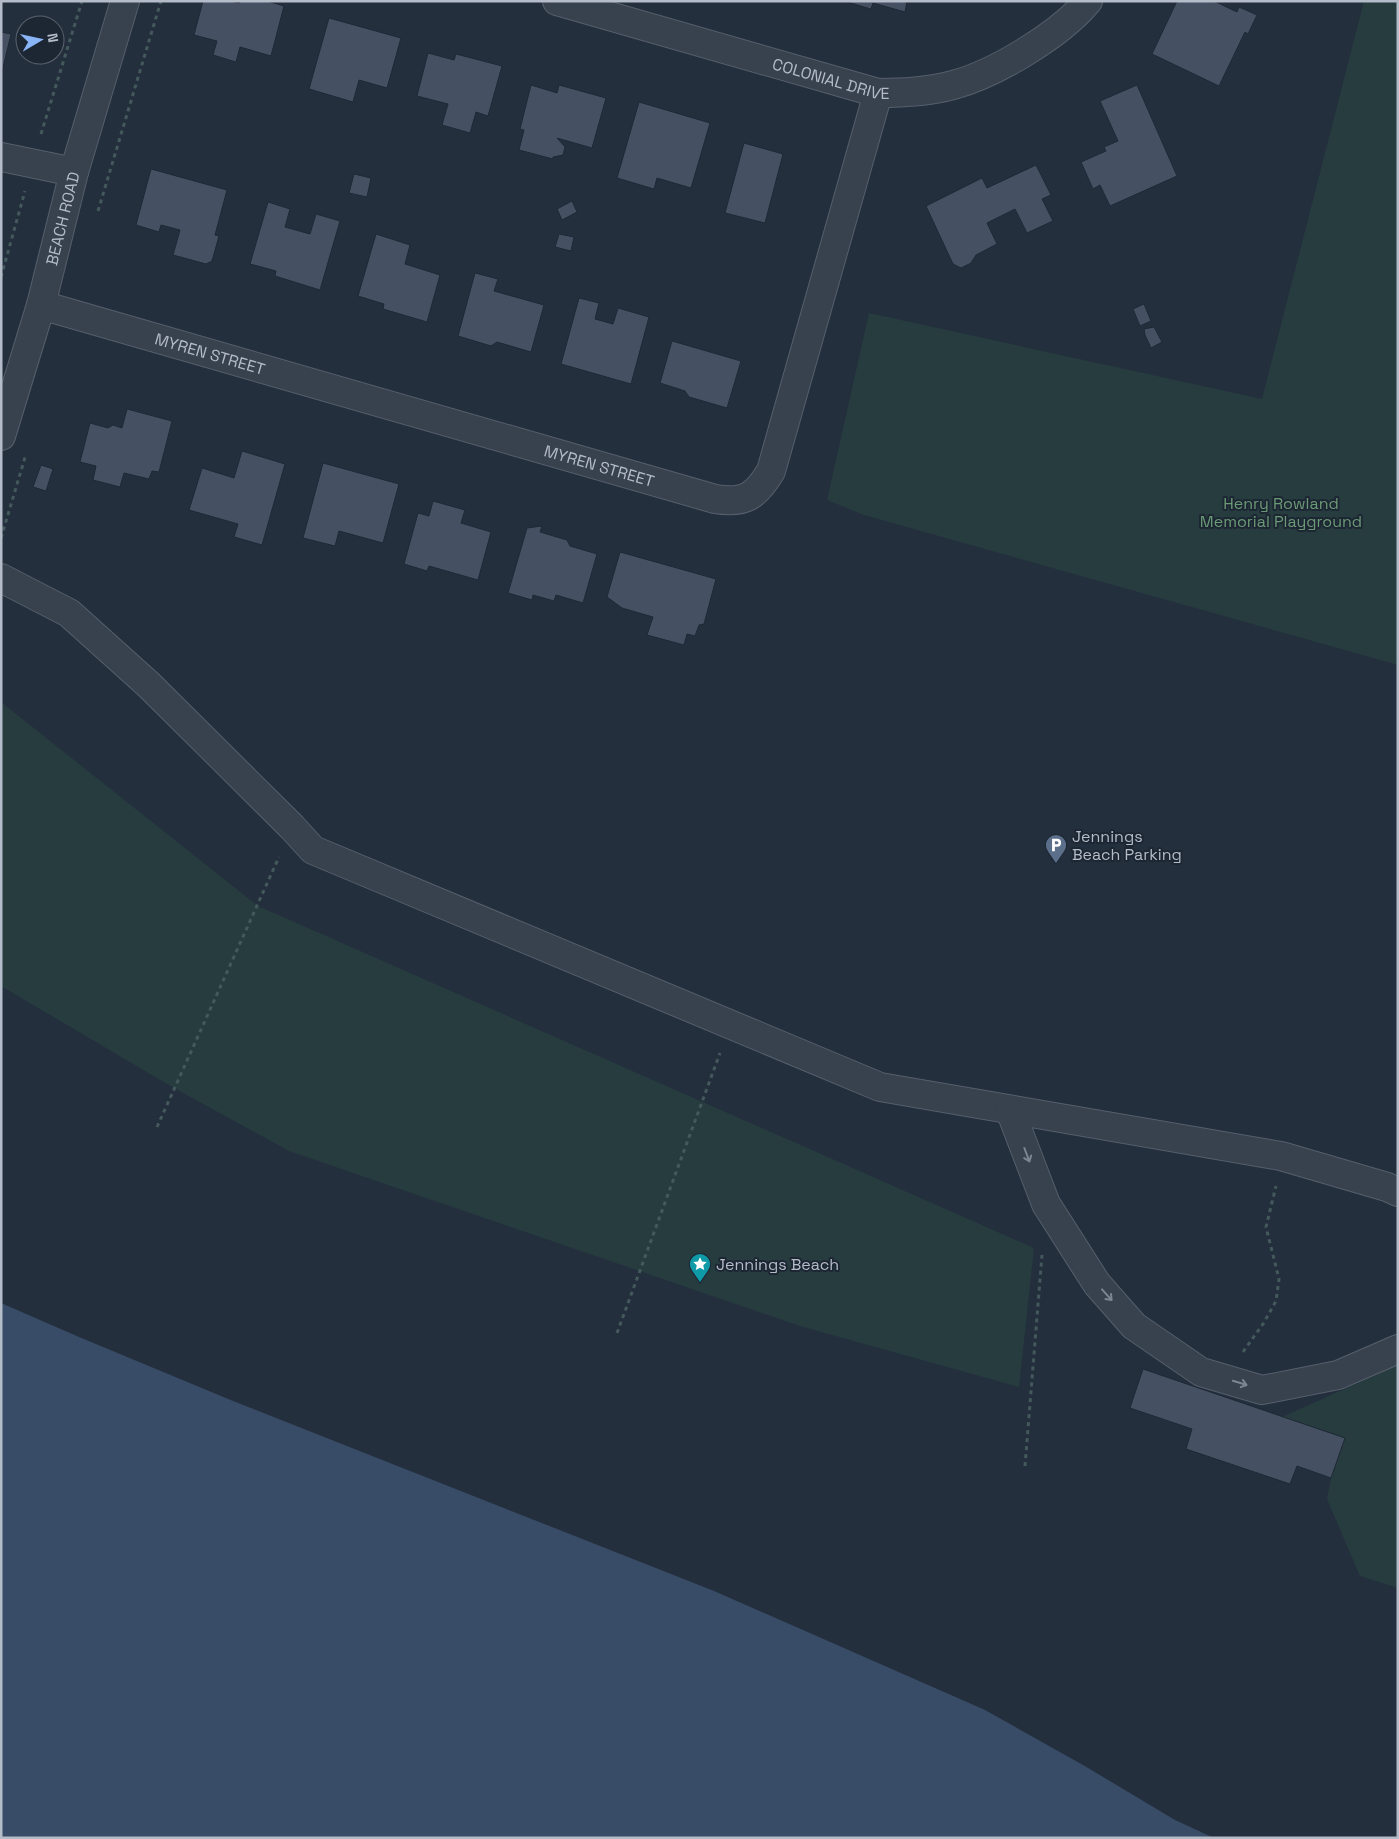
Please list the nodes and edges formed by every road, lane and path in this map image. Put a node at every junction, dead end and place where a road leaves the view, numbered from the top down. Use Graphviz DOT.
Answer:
graph roads {
  1 [pos="125,1"];
  2 [pos="557,1"];
  3 [pos="1088,1"];
  4 [pos="878,93"];
  5 [pos="1,157"];
  6 [pos="74,172"];
  7 [pos="41,305"];
  8 [pos="1,436"];
  9 [pos="1,578"];
  10 [pos="292,827"];
  11 [pos="731,1025"];
  12 [pos="1010,1110"];
  13 [pos="156,1127"];
  14 [pos="1286,1158"];
  15 [pos="1398,1192"];
  16 [pos="1042,1253"];
  17 [pos="617,1333"];
  18 [pos="1398,1349"];
  19 [pos="1231,1380"];
  20 [pos="1025,1466"];
  1 -- 6 [label="street, BEACH ROAD"];
  2 -- 4 [label="street, COLONIAL DRIVE"];
  3 -- 4 [label="street, COLONIAL DRIVE"];
  4 -- 7 [label="street, MYREN STREET"];
  5 -- 6 [label="street"];
  6 -- 7 [label="street, BEACH ROAD"];
  7 -- 8 [label="street, BEACH ROAD"];
  9 -- 10 [label="street"];
  10 -- 11 [label="street"];
  10 -- 13 [label="path"];
  11 -- 12 [label="street"];
  11 -- 17 [label="path"];
  12 -- 14 [label="street"];
  12 -- 19 [label="street, one-way"];
  14 -- 15 [label="street"];
  14 -- 19 [label="path"];
  16 -- 20 [label="path"];
  19 -- 18 [label="street, one-way"];
}
